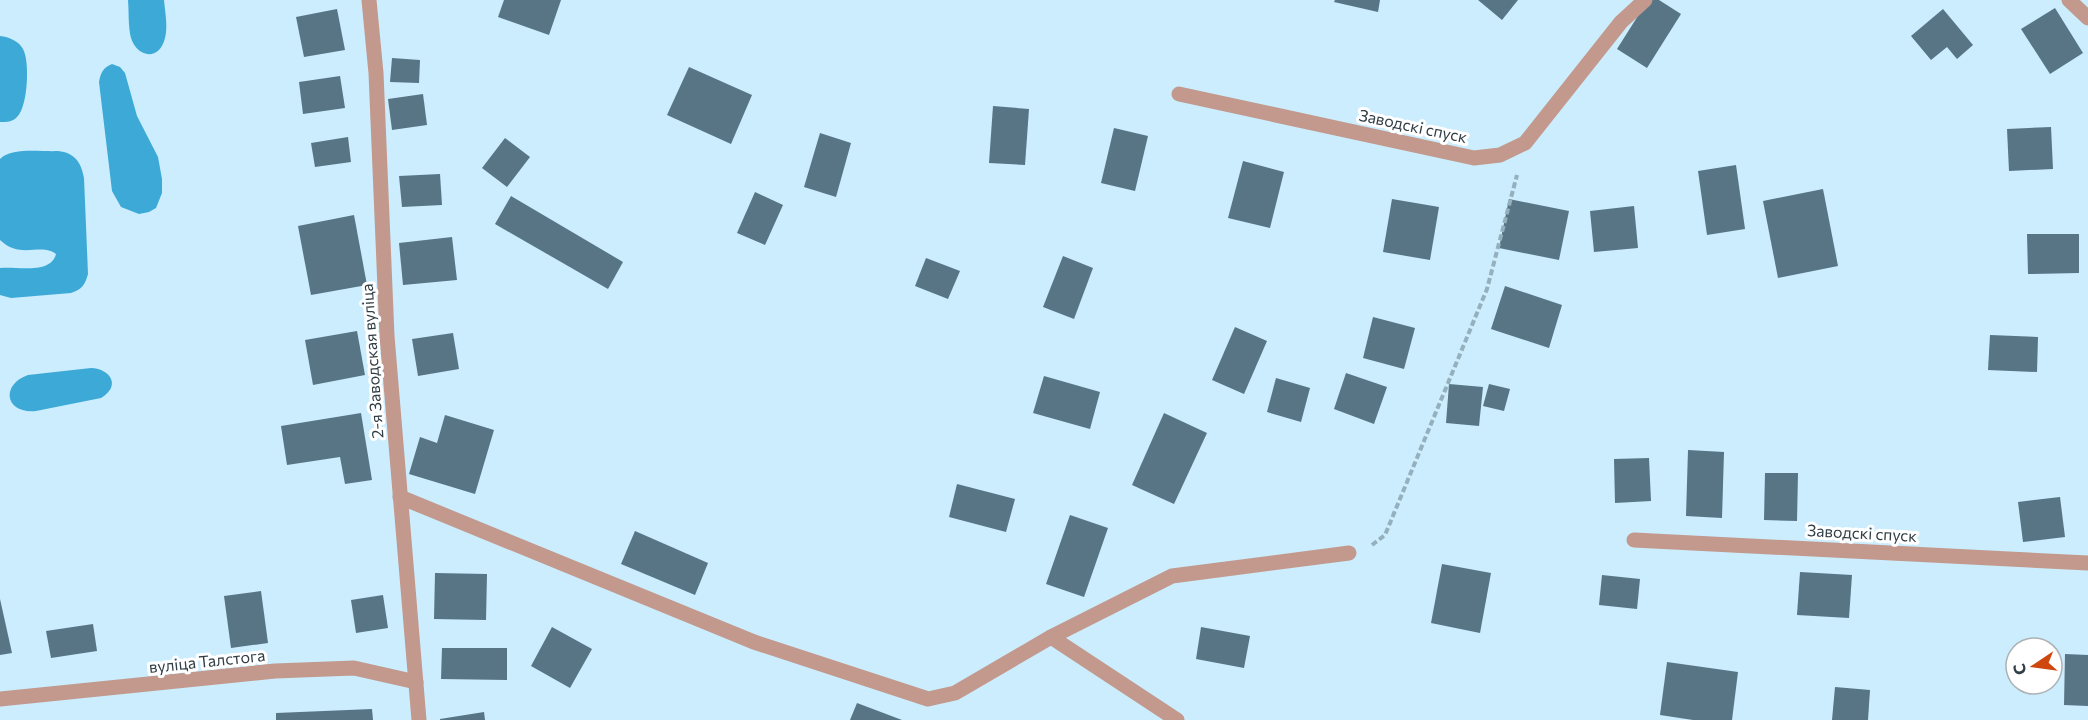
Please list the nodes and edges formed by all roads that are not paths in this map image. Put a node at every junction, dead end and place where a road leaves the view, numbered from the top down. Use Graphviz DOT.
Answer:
graph roads {
  1 [pos="369,0"];
  2 [pos="1645,0"];
  3 [pos="2069,0"];
  4 [pos="2088,18"];
  5 [pos="1179,94"];
  6 [pos="400,497"];
  7 [pos="1634,540"];
  8 [pos="1349,553"];
  9 [pos="2088,563"];
  10 [pos="1051,637"];
  11 [pos="416,682"];
  12 [pos="0,699"];
  13 [pos="419,720"];
  14 [pos="1177,720"];
  1 -- 6 [label="street, 2-я Заводская вуліца"];
  2 -- 5 [label="street, Заводскі спуск"];
  3 -- 4 [label="street"];
  6 -- 10 [label="street"];
  6 -- 11 [label="street, 2-я Заводская вуліца"];
  7 -- 9 [label="street, Заводскі спуск"];
  8 -- 10 [label="street"];
  10 -- 14 [label="street"];
  11 -- 12 [label="street, вуліца Талстога"];
  11 -- 13 [label="street, 2-я Заводская вуліца"];
}
